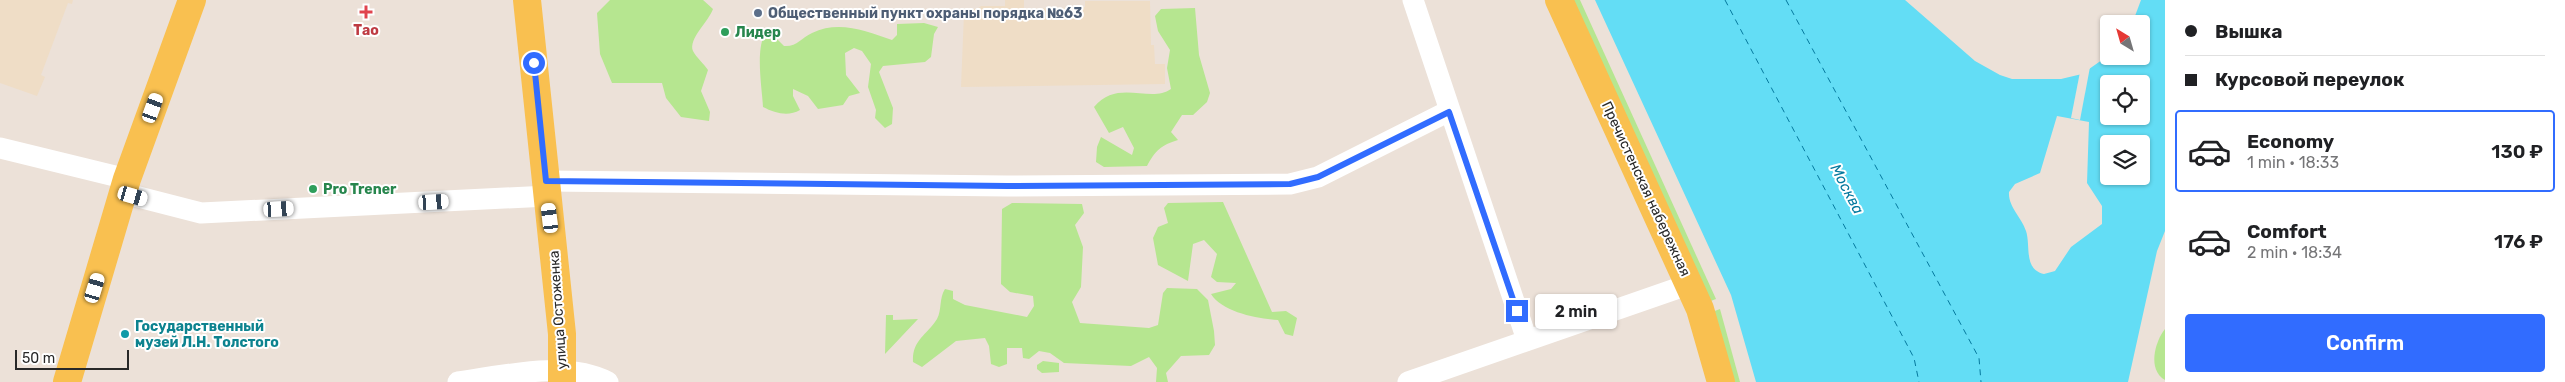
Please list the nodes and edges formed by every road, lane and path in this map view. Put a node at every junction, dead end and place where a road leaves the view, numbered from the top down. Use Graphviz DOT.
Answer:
graph roads {
  1 [pos="192,0"];
  2 [pos="527,0"];
  3 [pos="1413,0"];
  4 [pos="1559,0"];
  5 [pos="1449,112"];
  6 [pos="0,148"];
  7 [pos="125,186"];
  8 [pos="547,189"];
  9 [pos="1690,284"];
  10 [pos="1527,340"];
  11 [pos="563,377"];
  12 [pos="67,382"];
  13 [pos="458,382"];
  14 [pos="608,382"];
  15 [pos="1408,382"];
  16 [pos="1721,382"];
  1 -- 7 [label="main road"];
  2 -- 8 [label="main road, улица Остоженка"];
  3 -- 5 [label="street"];
  4 -- 9 [label="main road, Пречистенская набережная"];
  5 -- 8 [label="street"];
  5 -- 10 [label="street"];
  6 -- 7 [label="street"];
  7 -- 8 [label="street"];
  7 -- 12 [label="main road"];
  8 -- 11 [label="main road, улица Остоженка"];
  9 -- 10 [label="street"];
  9 -- 16 [label="main road, Пречистенская набережная"];
  10 -- 15 [label="street"];
  11 -- 13 [label="street"];
  11 -- 14 [label="street"];
}
